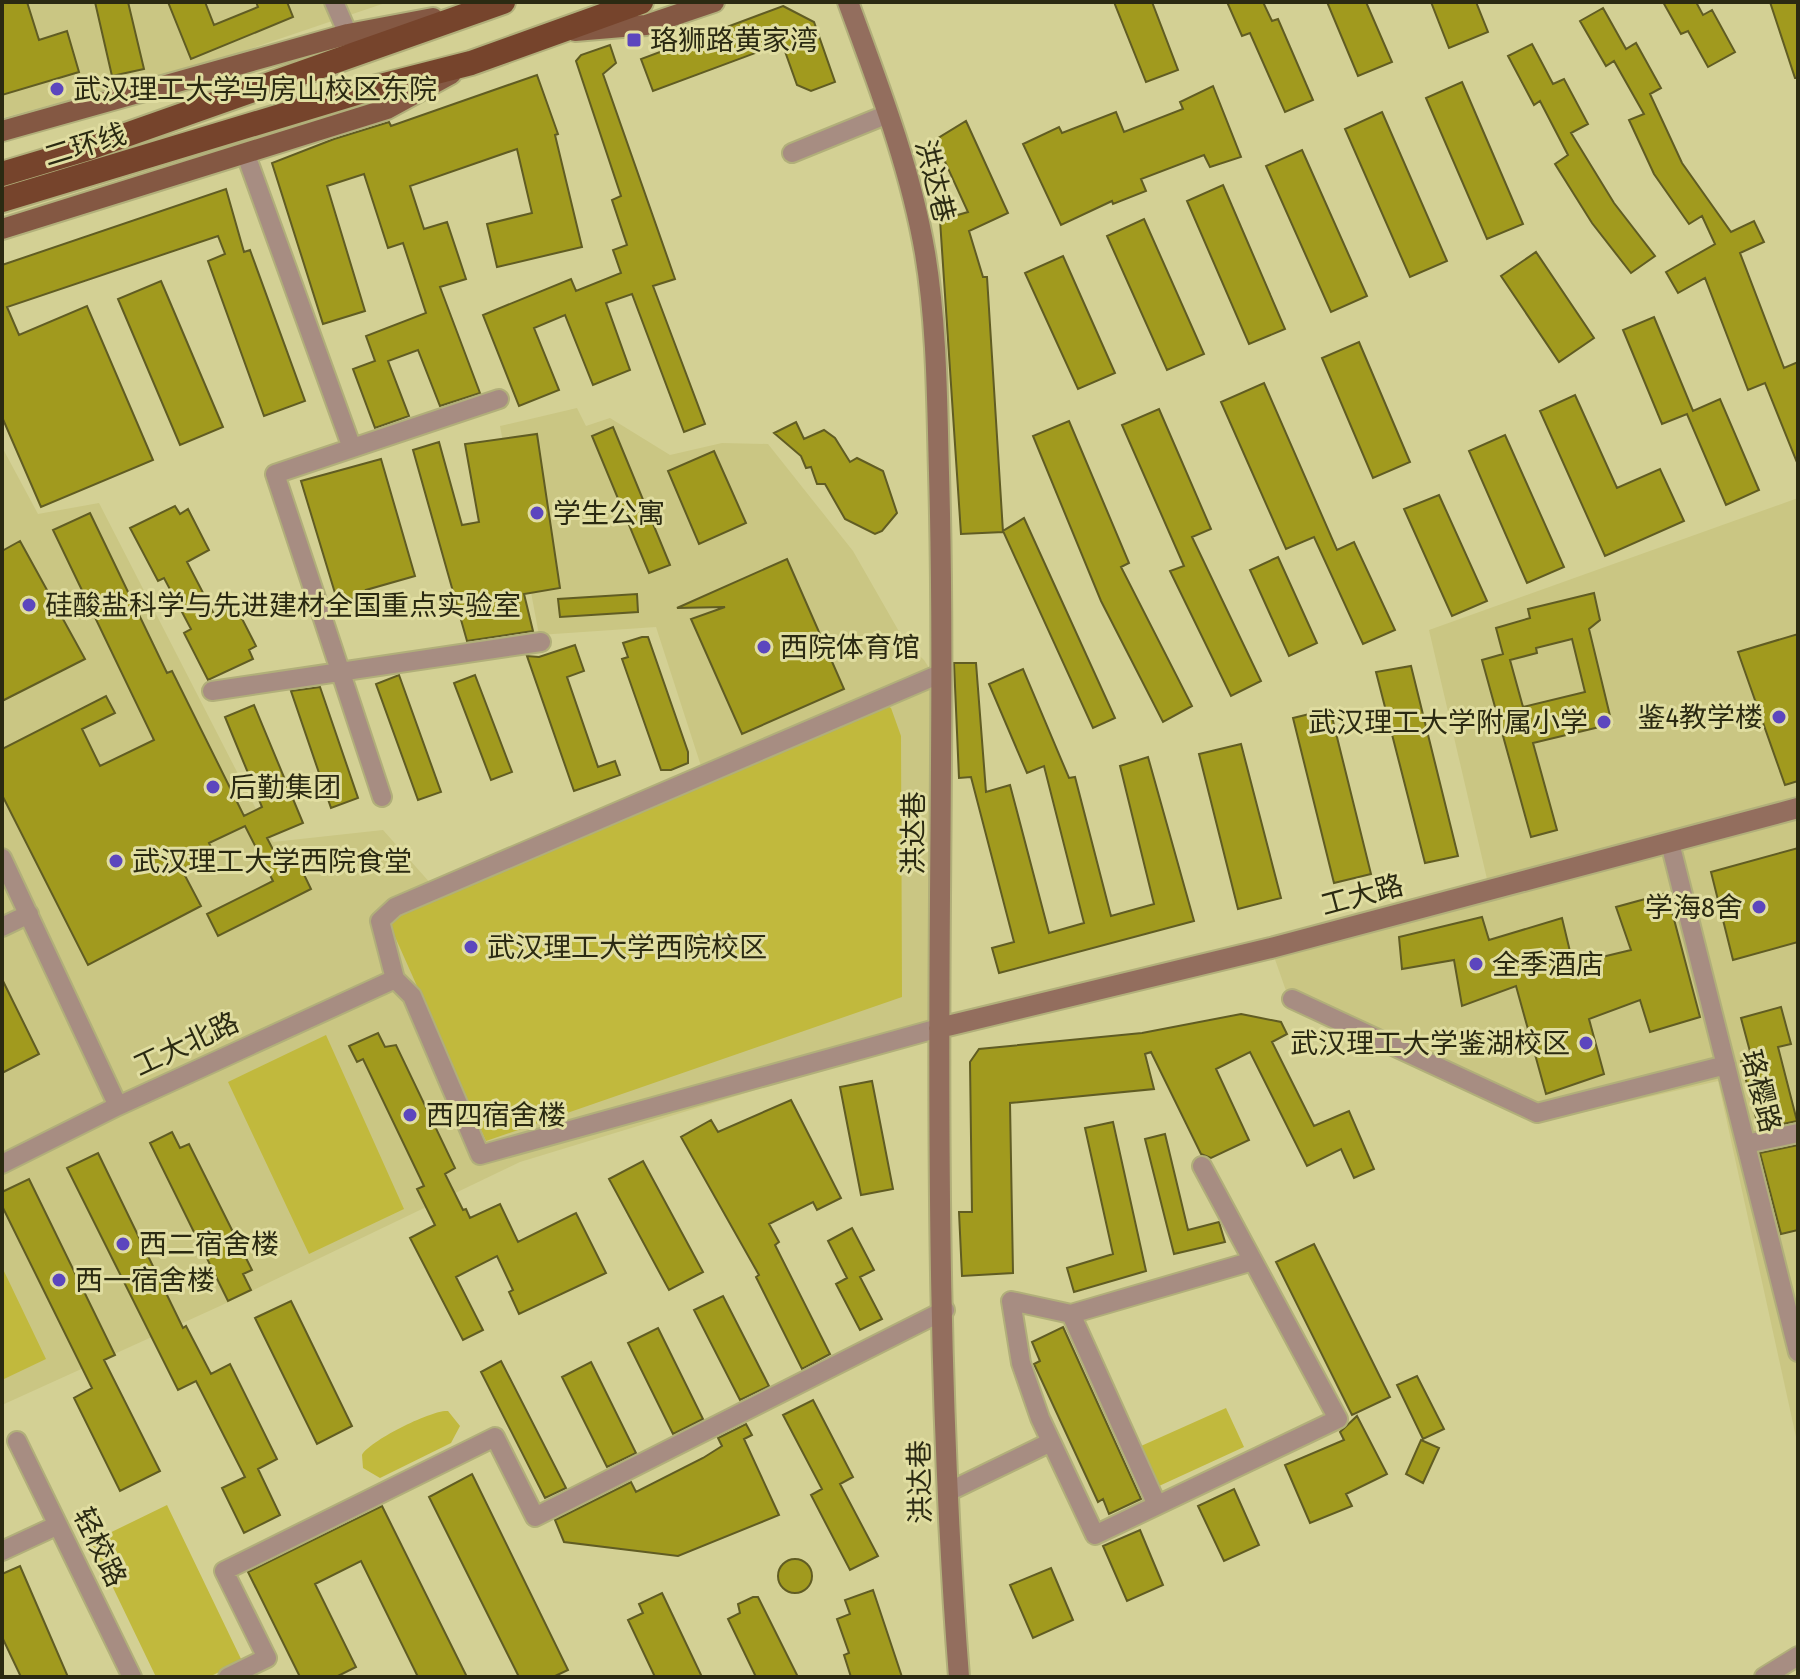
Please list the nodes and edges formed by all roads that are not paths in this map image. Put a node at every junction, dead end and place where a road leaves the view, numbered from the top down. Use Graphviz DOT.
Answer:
graph roads {
  1 [pos="334,2"];
  2 [pos="641,2"];
  3 [pos="714,2"];
  4 [pos="848,2"];
  5 [pos="491,6"];
  6 [pos="563,31"];
  7 [pos="348,34"];
  8 [pos="471,63"];
  9 [pos="228,99"];
  10 [pos="888,114"];
  11 [pos="2,131"];
  12 [pos="792,153"];
  13 [pos="246,155"];
  14 [pos="2,158"];
  15 [pos="2,174"];
  16 [pos="2,200"];
  17 [pos="2,229"];
  18 [pos="499,399"];
  19 [pos="352,448"];
  20 [pos="541,642"];
  21 [pos="340,669"];
  22 [pos="942,673"];
  23 [pos="212,691"];
  24 [pos="382,797"];
  25 [pos="1798,808"];
  26 [pos="1670,843"];
  27 [pos="2,858"];
  28 [pos="29,914"];
  29 [pos="2,927"];
  30 [pos="395,979"];
  31 [pos="1292,999"];
  32 [pos="939,1028"];
  33 [pos="1726,1065"];
  34 [pos="118,1106"];
  35 [pos="1798,1133"];
  36 [pos="1746,1144"];
  37 [pos="2,1164"];
  38 [pos="1202,1166"];
  39 [pos="1253,1261"];
  40 [pos="1790,1292"];
  41 [pos="945,1310"];
  42 [pos="1071,1314"];
  43 [pos="1798,1352"];
  44 [pos="17,1441"];
  45 [pos="1051,1442"];
  46 [pos="948,1492"];
  47 [pos="1157,1505"];
  48 [pos="58,1525"];
  49 [pos="2,1551"];
  50 [pos="1798,1656"];
  51 [pos="132,1677"];
  52 [pos="228,1677"];
  53 [pos="959,1677"];
  54 [pos="1764,1677"];
  1 -- 7 [label="street"];
  2 -- 6 [label="highway, 二环线"];
  3 -- 6 [label="main road"];
  4 -- 10 [label="street, 洪达巷"];
  5 -- 7 [label="main road"];
  5 -- 9 [label="highway, 二环线"];
  6 -- 8 [label="highway, 二环线"];
  7 -- 11 [label="main road"];
  8 -- 13 [label="main road"];
  8 -- 16 [label="highway, 二环线"];
  9 -- 14 [label="highway"];
  9 -- 15 [label="highway, 二环线"];
  10 -- 12 [label="street"];
  10 -- 22 [label="street, 洪达巷"];
  13 -- 17 [label="main road"];
  13 -- 19 [label="street"];
  18 -- 19 [label="street"];
  19 -- 21 [label="street"];
  20 -- 21 [label="street"];
  21 -- 23 [label="street"];
  21 -- 24 [label="street"];
  22 -- 30 [label="street"];
  22 -- 32 [label="street, 洪达巷"];
  25 -- 26 [label="street, 工大路"];
  26 -- 32 [label="street, 工大路"];
  26 -- 33 [label="street, 珞樱路"];
  27 -- 28 [label="street"];
  28 -- 29 [label="street"];
  28 -- 34 [label="street"];
  30 -- 32 [label="street"];
  30 -- 34 [label="street, 工大北路"];
  31 -- 33 [label="street"];
  32 -- 41 [label="street, 洪达巷"];
  33 -- 36 [label="street, 珞樱路"];
  34 -- 37 [label="street, 工大北路"];
  35 -- 36 [label="street"];
  36 -- 40 [label="street, 珞樱路"];
  38 -- 39 [label="street"];
  39 -- 42 [label="street"];
  39 -- 47 [label="street"];
  40 -- 43 [label="street, 珞樱路"];
  41 -- 46 [label="street, 洪达巷"];
  41 -- 52 [label="street"];
  42 -- 45 [label="street"];
  42 -- 47 [label="street"];
  44 -- 48 [label="street, 轻校路"];
  45 -- 46 [label="street"];
  45 -- 47 [label="street"];
  46 -- 53 [label="street, 洪达巷"];
  48 -- 49 [label="street"];
  48 -- 51 [label="street, 轻校路"];
  50 -- 54 [label="street"];
}
